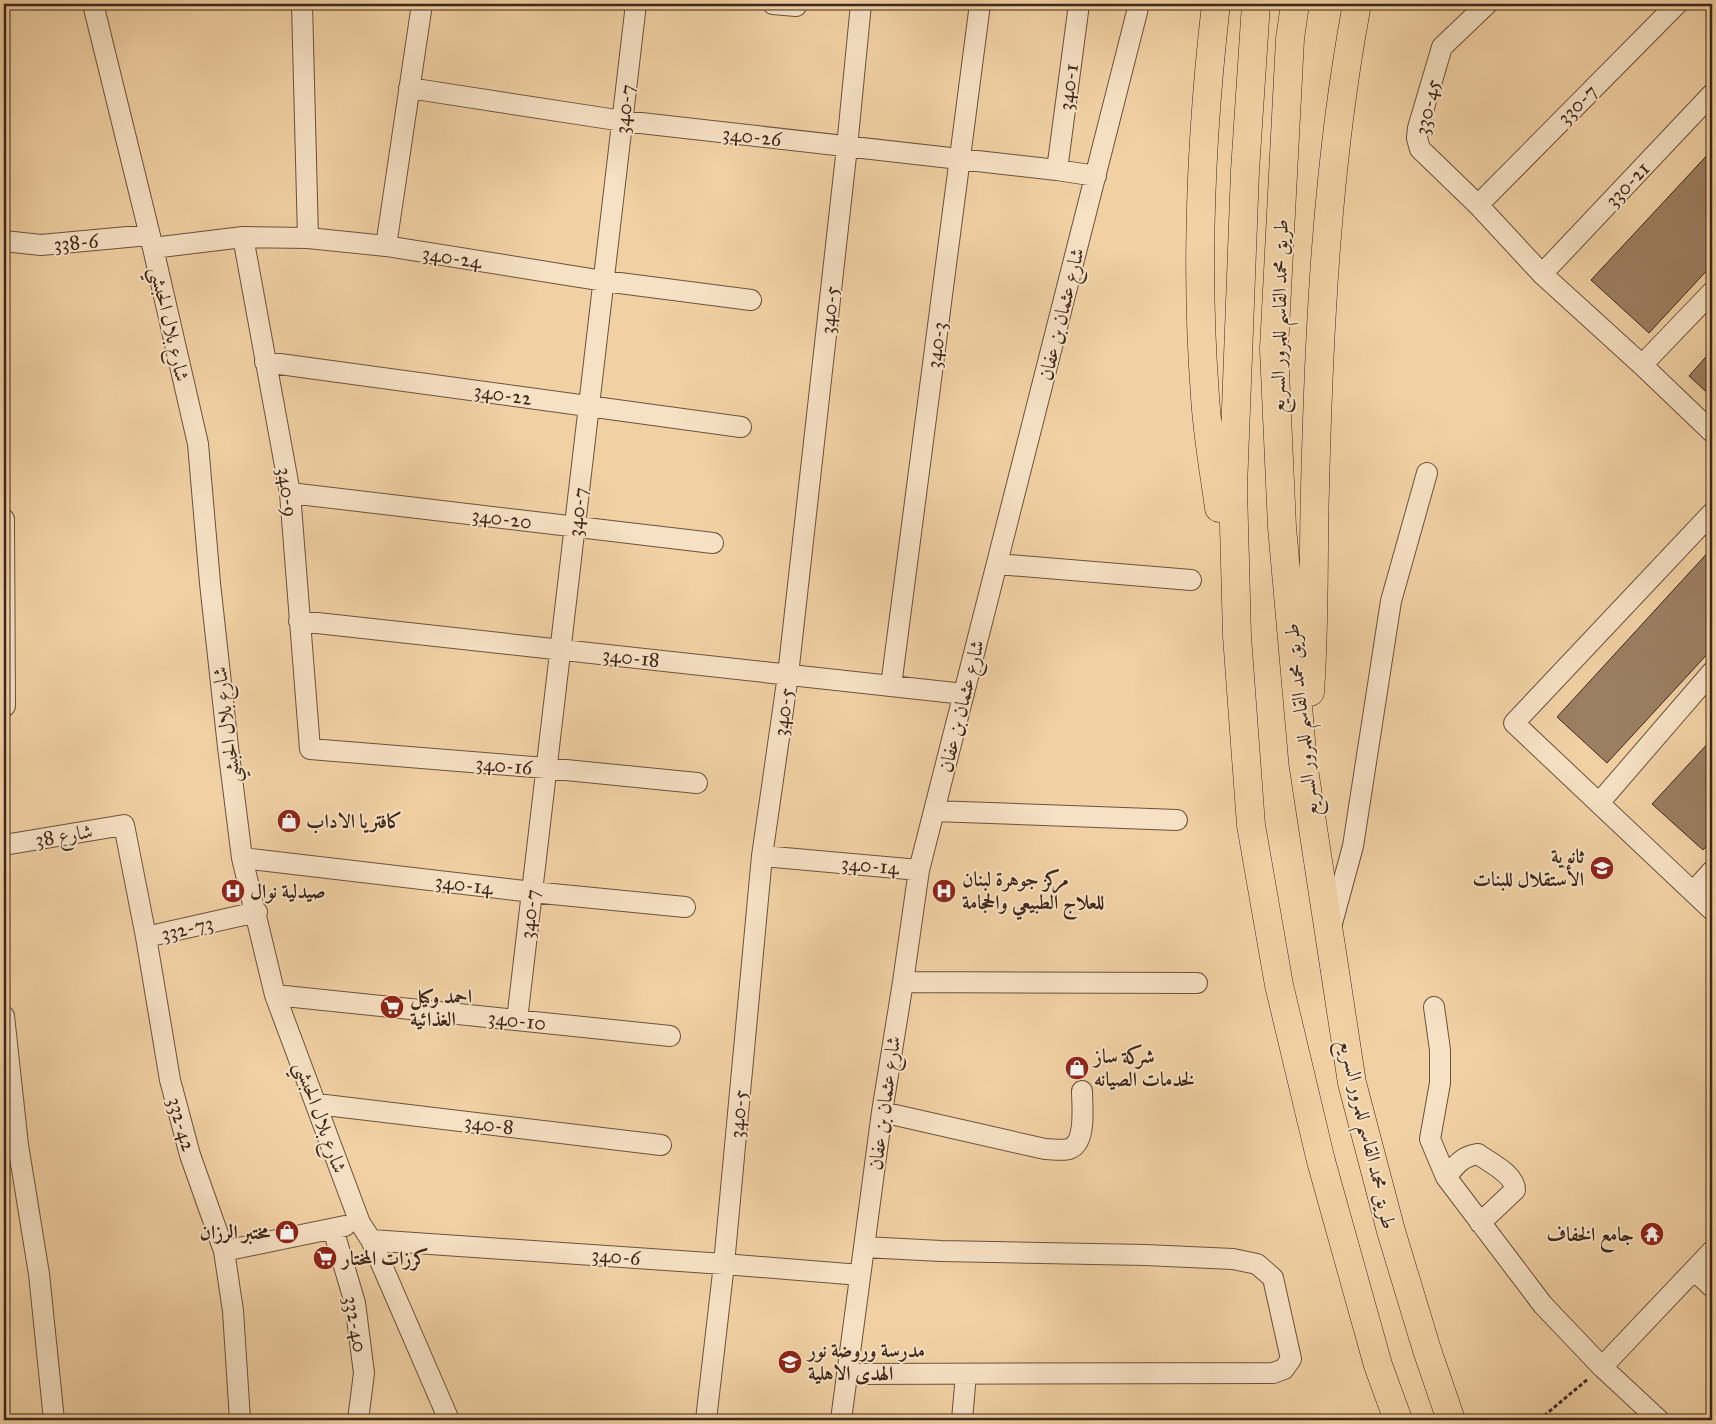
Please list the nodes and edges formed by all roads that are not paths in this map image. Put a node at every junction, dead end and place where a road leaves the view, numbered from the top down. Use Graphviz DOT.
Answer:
graph roads {
  1 [pos="93,4"];
  2 [pos="302,4"];
  3 [pos="422,4"];
  4 [pos="636,4"];
  5 [pos="773,4"];
  6 [pos="860,4"];
  7 [pos="980,4"];
  8 [pos="1079,4"];
  9 [pos="1139,4"];
  10 [pos="1216,4"];
  11 [pos="1256,4"];
  12 [pos="1295,4"];
  13 [pos="1357,4"];
  14 [pos="1487,4"];
  15 [pos="1677,4"];
  16 [pos="796,6"];
  17 [pos="409,88"];
  18 [pos="1712,94"];
  19 [pos="622,121"];
  20 [pos="847,146"];
  21 [pos="960,160"];
  22 [pos="1057,170"];
  23 [pos="1096,176"];
  24 [pos="1478,205"];
  25 [pos="244,238"];
  26 [pos="308,238"];
  27 [pos="4,241"];
  28 [pos="151,242"];
  29 [pos="386,246"];
  30 [pos="1542,274"];
  31 [pos="604,281"];
  32 [pos="1712,292"];
  33 [pos="751,300"];
  34 [pos="265,362"];
  35 [pos="1642,365"];
  36 [pos="589,406"];
  37 [pos="742,427"];
  38 [pos="1712,432"];
  39 [pos="1427,473"];
  40 [pos="290,493"];
  41 [pos="1712,513"];
  42 [pos="4,519"];
  43 [pos="575,527"];
  44 [pos="713,543"];
  45 [pos="997,564"];
  46 [pos="1192,580"];
  47 [pos="299,621"];
  48 [pos="1237,636"];
  49 [pos="560,650"];
  50 [pos="1712,672"];
  51 [pos="788,675"];
  52 [pos="891,686"];
  53 [pos="964,694"];
  54 [pos="5,706"];
  55 [pos="310,749"];
  56 [pos="1303,763"];
  57 [pos="546,768"];
  58 [pos="697,783"];
  59 [pos="1599,803"];
  60 [pos="934,811"];
  61 [pos="1177,820"];
  62 [pos="124,825"];
  63 [pos="4,845"];
  64 [pos="762,856"];
  65 [pos="242,858"];
  66 [pos="918,870"];
  67 [pos="1712,871"];
  68 [pos="532,892"];
  69 [pos="1693,892"];
  70 [pos="685,907"];
  71 [pos="1712,910"];
  72 [pos="256,912"];
  73 [pos="146,937"];
  74 [pos="1329,937"];
  75 [pos="903,982"];
  76 [pos="1197,983"];
  77 [pos="275,995"];
  78 [pos="1434,1007"];
  79 [pos="4,1016"];
  80 [pos="517,1020"];
  81 [pos="670,1036"];
  82 [pos="1082,1091"];
  83 [pos="317,1104"];
  84 [pos="882,1112"];
  85 [pos="661,1145"];
  86 [pos="1446,1178"];
  87 [pos="360,1223"];
  88 [pos="1480,1223"];
  89 [pos="333,1229"];
  90 [pos="371,1240"];
  91 [pos="864,1246"];
  92 [pos="1712,1250"];
  93 [pos="224,1251"];
  94 [pos="724,1264"];
  95 [pos="1694,1270"];
  96 [pos="860,1275"];
  97 [pos="1712,1287"];
  98 [pos="1602,1367"];
  99 [pos="847,1374"];
  100 [pos="966,1374"];
  101 [pos="54,1420"];
  102 [pos="240,1420"];
  103 [pos="358,1420"];
  104 [pos="449,1420"];
  105 [pos="706,1420"];
  106 [pos="841,1420"];
  107 [pos="962,1420"];
  108 [pos="1398,1420"];
  109 [pos="1451,1420"];
  110 [pos="1659,1420"];
  1 -- 28 [label="street, شارع بلال الحبشي"];
  2 -- 26 [label="street"];
  3 -- 17 [label="street"];
  4 -- 19 [label="street, 340-7"];
  5 -- 16 [label="street"];
  6 -- 20 [label="street, 340-5"];
  7 -- 21 [label="street, 340-3"];
  8 -- 22 [label="street, 340-1"];
  9 -- 23 [label="street, شارع عثمان بن عفان"];
  10 -- 48 [label="highway"];
  11 -- 48 [label="highway, طريق محمد القاسم للمرور السريع"];
  12 -- 56 [label="highway, طريق محمد القاسم للمرور السريع"];
  13 -- 56 [label="highway"];
  14 -- 24 [label="street, 330-45"];
  15 -- 24 [label="street, 330-7"];
  17 -- 19 [label="street, 340-26"];
  17 -- 29 [label="street"];
  18 -- 30 [label="street, 330-21"];
  19 -- 20 [label="street, 340-26"];
  19 -- 31 [label="street, 340-7"];
  20 -- 21 [label="street, 340-26"];
  20 -- 51 [label="street, 340-5"];
  21 -- 22 [label="street, 340-26"];
  21 -- 52 [label="street, 340-3"];
  22 -- 23 [label="street, 340-26"];
  23 -- 45 [label="street, شارع عثمان بن عفان"];
  24 -- 30 [label="street, 330-45"];
  25 -- 26 [label="street, 340-24"];
  25 -- 28 [label="street, 340-24"];
  25 -- 34 [label="street, 340-9"];
  26 -- 29 [label="street, 340-24"];
  27 -- 28 [label="street, 338-6"];
  28 -- 65 [label="street, شارع بلال الحبشي"];
  29 -- 31 [label="street, 340-24"];
  30 -- 35 [label="street, 330-45"];
  31 -- 33 [label="street, 340-24"];
  31 -- 36 [label="street, 340-7"];
  32 -- 35 [label="street"];
  34 -- 36 [label="street, 340-22"];
  34 -- 40 [label="street, 340-9"];
  35 -- 38 [label="street, 330-45"];
  36 -- 37 [label="street, 340-22"];
  36 -- 43 [label="street, 340-7"];
  39 -- 74 [label="street"];
  40 -- 43 [label="street, 340-20"];
  40 -- 47 [label="street, 340-9"];
  41 -- 59 [label="street"];
  42 -- 54 [label="street"];
  43 -- 44 [label="street, 340-20"];
  43 -- 49 [label="street, 340-7"];
  45 -- 46 [label="street"];
  45 -- 53 [label="street, شارع عثمان بن عفان"];
  47 -- 49 [label="street, 340-18"];
  47 -- 55 [label="street, 340-9"];
  48 -- 108 [label="highway, طريق محمد القاسم للمرور السريع"];
  49 -- 51 [label="street, 340-18"];
  49 -- 57 [label="street, 340-7"];
  50 -- 59 [label="street"];
  51 -- 52 [label="street, 340-18"];
  51 -- 64 [label="street, 340-5"];
  52 -- 53 [label="street, 340-18"];
  53 -- 60 [label="street, شارع عثمان بن عفان"];
  55 -- 57 [label="street, 340-16"];
  56 -- 74 [label="highway, طريق محمد القاسم للمرور السريع"];
  57 -- 58 [label="street, 340-16"];
  57 -- 68 [label="street, 340-7"];
  59 -- 69 [label="street"];
  60 -- 61 [label="street"];
  60 -- 66 [label="street, شارع عثمان بن عفان"];
  62 -- 63 [label="street, شارع 38"];
  62 -- 73 [label="street, 332-42"];
  64 -- 66 [label="street, 340-14"];
  64 -- 94 [label="street, 340-5"];
  65 -- 68 [label="street, 340-14"];
  65 -- 72 [label="street, شارع بلال الحبشي"];
  66 -- 75 [label="street, شارع عثمان بن عفان"];
  67 -- 69 [label="street"];
  68 -- 70 [label="street, 340-14"];
  68 -- 80 [label="street, 340-7"];
  69 -- 71 [label="street"];
  72 -- 73 [label="street, 332-73"];
  72 -- 77 [label="street, شارع بلال الحبشي"];
  73 -- 93 [label="street, 332-42"];
  74 -- 109 [label="highway, طريق محمد القاسم للمرور السريع"];
  75 -- 76 [label="street"];
  75 -- 84 [label="street, شارع عثمان بن عفان"];
  77 -- 80 [label="street, 340-10"];
  77 -- 83 [label="street, شارع بلال الحبشي"];
  78 -- 86 [label="street"];
  79 -- 101 [label="street"];
  80 -- 81 [label="street, 340-10"];
  82 -- 84 [label="street"];
  83 -- 85 [label="street, 340-8"];
  83 -- 87 [label="street, شارع بلال الحبشي"];
  84 -- 91 [label="street, شارع عثمان بن عفان"];
  86 -- 88 [label="street"];
  86 -- 88 [label="street"];
  87 -- 89 [label="street"];
  87 -- 90 [label="street, شارع بلال الحبشي"];
  88 -- 98 [label="street"];
  89 -- 93 [label="street"];
  89 -- 103 [label="street, 332-40"];
  90 -- 94 [label="street, 340-6"];
  90 -- 104 [label="street, شارع بلال الحبشي"];
  91 -- 96 [label="street, شارع عثمان بن عفان"];
  91 -- 100 [label="street"];
  92 -- 95 [label="street"];
  93 -- 102 [label="street, 332-42"];
  94 -- 96 [label="street, 340-6"];
  94 -- 105 [label="street, 340-5"];
  95 -- 97 [label="street"];
  95 -- 98 [label="street"];
  96 -- 99 [label="street, شارع عثمان بن عفان"];
  98 -- 110 [label="street"];
  99 -- 100 [label="street"];
  99 -- 106 [label="street, شارع عثمان بن عفان"];
  100 -- 107 [label="street"];
}
